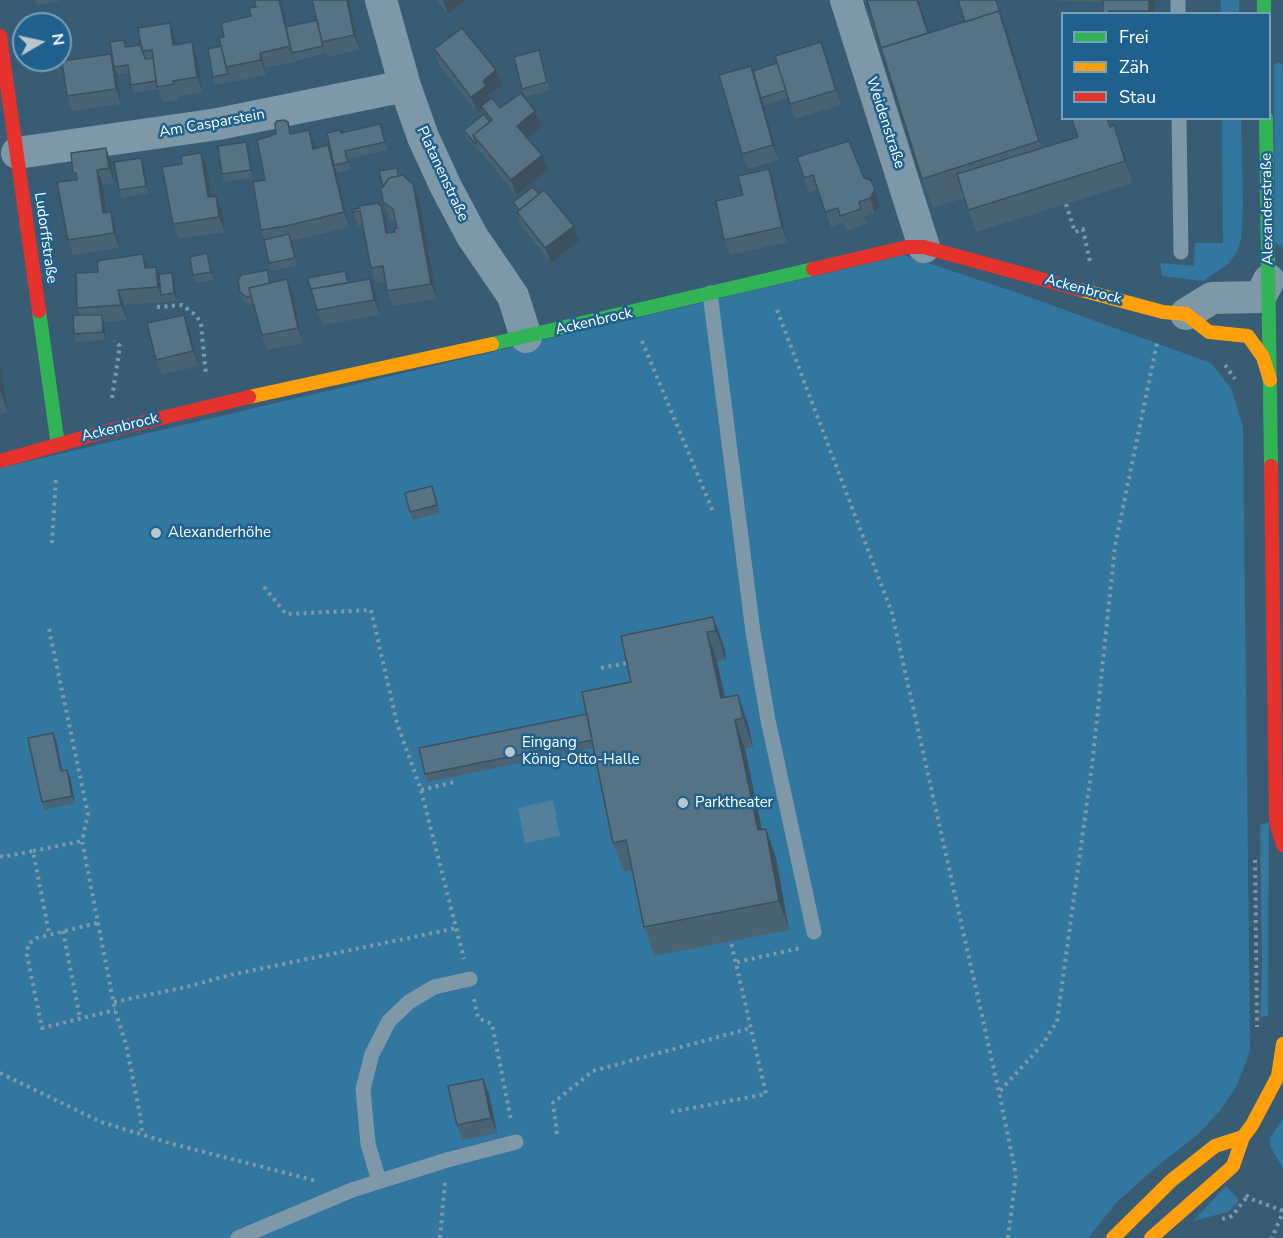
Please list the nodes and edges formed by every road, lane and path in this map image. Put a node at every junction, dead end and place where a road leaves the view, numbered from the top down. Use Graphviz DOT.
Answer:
graph roads {
  1 [pos="381,0"];
  2 [pos="846,0"];
  3 [pos="0,36"];
  4 [pos="405,86"];
  5 [pos="1179,120"];
  6 [pos="1266,120"];
  7 [pos="17,153"];
  8 [pos="1066,204"];
  9 [pos="924,247"];
  10 [pos="1181,252"];
  11 [pos="765,281"];
  12 [pos="710,293"];
  13 [pos="1097,295"];
  14 [pos="157,307"];
  15 [pos="630,313"];
  16 [pos="1174,313"];
  17 [pos="1271,315"];
  18 [pos="526,337"];
  19 [pos="114,341"];
  20 [pos="1270,380"];
  21 [pos="210,406"];
  22 [pos="107,431"];
  23 [pos="58,445"];
  24 [pos="0,461"];
  25 [pos="716,517"];
  26 [pos="52,543"];
  27 [pos="264,587"];
  28 [pos="49,629"];
  29 [pos="642,660"];
  30 [pos="601,668"];
  31 [pos="454,782"];
  32 [pos="421,790"];
  33 [pos="81,841"];
  34 [pos="1283,845"];
  35 [pos="33,851"];
  36 [pos="0,856"];
  37 [pos="98,923"];
  38 [pos="457,928"];
  39 [pos="63,930"];
  40 [pos="814,932"];
  41 [pos="49,933"];
  42 [pos="731,942"];
  43 [pos="796,949"];
  44 [pos="737,962"];
  45 [pos="470,979"];
  46 [pos="114,1002"];
  47 [pos="115,1010"];
  48 [pos="80,1018"];
  49 [pos="751,1028"];
  50 [pos="1283,1044"];
  51 [pos="0,1073"];
  52 [pos="999,1092"];
  53 [pos="671,1112"];
  54 [pos="142,1134"];
  55 [pos="514,1134"];
  56 [pos="557,1134"];
  57 [pos="1243,1137"];
  58 [pos="447,1160"];
  59 [pos="379,1181"];
  60 [pos="352,1190"];
  61 [pos="1254,1200"];
  62 [pos="238,1238"];
  63 [pos="440,1238"];
  64 [pos="1008,1238"];
  65 [pos="1113,1238"];
  66 [pos="1151,1238"];
  67 [pos="1272,1238"];
  1 -- 4 [label="street, Platanenstraße"];
  2 -- 9 [label="street, Weidenstraße"];
  3 -- 7 [label="street, Ludorffstraße"];
  4 -- 7 [label="street, Am Casparstein"];
  4 -- 18 [label="street, Platanenstraße"];
  5 -- 10 [label="lane"];
  6 -- 17 [label="street, Alexanderstraße"];
  7 -- 23 [label="street, Ludorffstraße"];
  8 -- 13 [label="path"];
  9 -- 11 [label="street, Ackenbrock"];
  9 -- 13 [label="street, Ackenbrock"];
  11 -- 12 [label="street, Ackenbrock"];
  11 -- 52 [label="path"];
  12 -- 15 [label="street, Ackenbrock"];
  12 -- 40 [label="lane"];
  13 -- 16 [label="street, Ackenbrock"];
  14 -- 21 [label="path"];
  15 -- 18 [label="street, Ackenbrock"];
  15 -- 25 [label="path"];
  16 -- 17 [label="street"];
  16 -- 17 [label="street, Ackenbrock"];
  16 -- 52 [label="path"];
  17 -- 20 [label="street, Alexanderstraße"];
  17 -- 20 [label="street"];
  18 -- 21 [label="street, Ackenbrock"];
  19 -- 22 [label="path"];
  20 -- 34 [label="street, Alexanderstraße"];
  21 -- 22 [label="street, Ackenbrock"];
  22 -- 23 [label="street, Ackenbrock"];
  23 -- 24 [label="street, Ackenbrock"];
  23 -- 26 [label="path"];
  27 -- 32 [label="path"];
  28 -- 33 [label="path"];
  29 -- 30 [label="path"];
  31 -- 32 [label="path"];
  32 -- 38 [label="path"];
  33 -- 35 [label="path"];
  33 -- 37 [label="path"];
  35 -- 36 [label="path"];
  35 -- 41 [label="path"];
  37 -- 39 [label="path"];
  37 -- 46 [label="path"];
  38 -- 45 [label="path"];
  38 -- 46 [label="path"];
  39 -- 41 [label="path"];
  39 -- 48 [label="path"];
  41 -- 48 [label="path"];
  42 -- 44 [label="path"];
  43 -- 44 [label="path"];
  44 -- 49 [label="path"];
  45 -- 55 [label="path"];
  45 -- 59 [label="lane"];
  46 -- 47 [label="path"];
  47 -- 48 [label="path"];
  47 -- 54 [label="path"];
  49 -- 53 [label="path"];
  49 -- 56 [label="path"];
  50 -- 57 [label="street"];
  51 -- 54 [label="path"];
  52 -- 64 [label="path"];
  54 -- 60 [label="path"];
  55 -- 58 [label="lane"];
  57 -- 65 [label="street"];
  57 -- 66 [label="street"];
  58 -- 59 [label="lane"];
  58 -- 63 [label="path"];
  59 -- 60 [label="lane"];
  60 -- 62 [label="lane"];
  61 -- 67 [label="path"];
}
